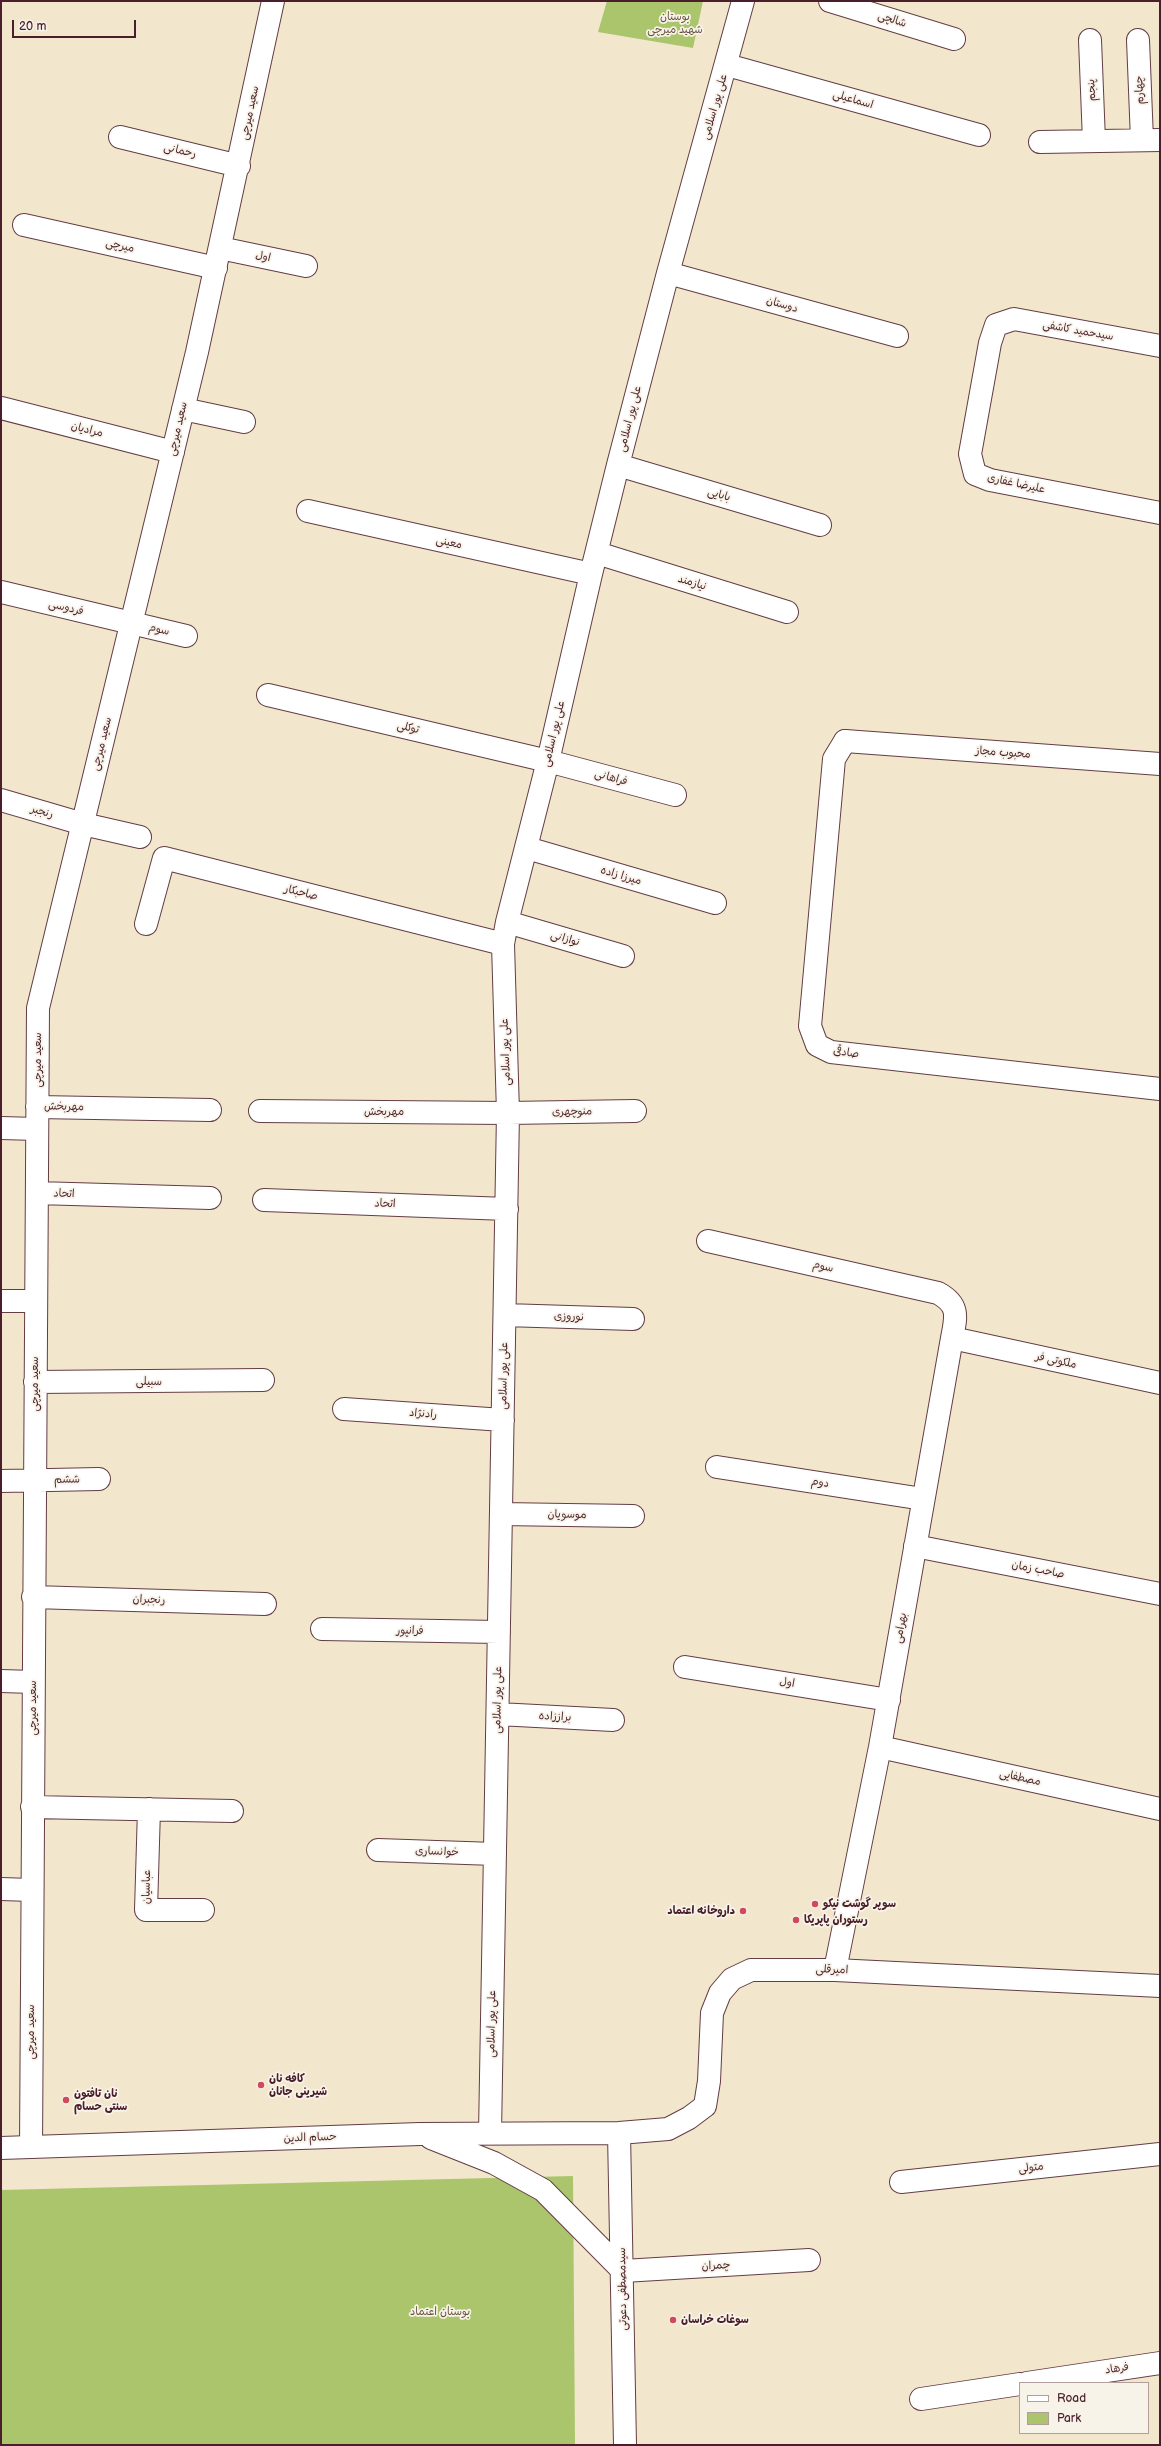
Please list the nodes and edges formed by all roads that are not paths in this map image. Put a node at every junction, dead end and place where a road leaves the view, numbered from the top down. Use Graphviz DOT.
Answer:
graph roads {
  1 [pos="273,1"];
  2 [pos="743,1"];
  3 [pos="830,1"];
  4 [pos="954,39"];
  5 [pos="1090,40"];
  6 [pos="1138,40"];
  7 [pos="727,65"];
  8 [pos="979,135"];
  9 [pos="120,137"];
  10 [pos="1151,140"];
  11 [pos="1094,141"];
  12 [pos="1040,142"];
  13 [pos="239,166"];
  14 [pos="24,225"];
  15 [pos="218,258"];
  16 [pos="306,266"];
  17 [pos="668,273"];
  18 [pos="996,325"];
  19 [pos="897,336"];
  20 [pos="1160,346"];
  21 [pos="1,408"];
  22 [pos="183,408"];
  23 [pos="244,422"];
  24 [pos="173,452"];
  25 [pos="618,466"];
  26 [pos="308,512"];
  27 [pos="1160,513"];
  28 [pos="820,525"];
  29 [pos="597,553"];
  30 [pos="591,574"];
  31 [pos="1,592"];
  32 [pos="787,612"];
  33 [pos="131,623"];
  34 [pos="186,636"];
  35 [pos="268,695"];
  36 [pos="845,741"];
  37 [pos="548,761"];
  38 [pos="1160,764"];
  39 [pos="675,795"];
  40 [pos="1,800"];
  41 [pos="83,824"];
  42 [pos="140,837"];
  43 [pos="527,848"];
  44 [pos="715,903"];
  45 [pos="507,922"];
  46 [pos="146,924"];
  47 [pos="503,944"];
  48 [pos="623,956"];
  49 [pos="1160,1089"];
  50 [pos="37,1107"];
  51 [pos="210,1110"];
  52 [pos="260,1111"];
  53 [pos="635,1111"];
  54 [pos="508,1113"];
  55 [pos="1,1128"];
  56 [pos="37,1128"];
  57 [pos="37,1193"];
  58 [pos="210,1198"];
  59 [pos="264,1200"];
  60 [pos="507,1209"];
  61 [pos="708,1241"];
  62 [pos="938,1293"];
  63 [pos="1,1301"];
  64 [pos="36,1302"];
  65 [pos="505,1314"];
  66 [pos="633,1319"];
  67 [pos="952,1338"];
  68 [pos="263,1380"];
  69 [pos="35,1382"];
  70 [pos="1160,1383"];
  71 [pos="344,1409"];
  72 [pos="503,1420"];
  73 [pos="717,1467"];
  74 [pos="99,1479"];
  75 [pos="34,1480"];
  76 [pos="1,1481"];
  77 [pos="923,1499"];
  78 [pos="501,1514"];
  79 [pos="633,1516"];
  80 [pos="915,1546"];
  81 [pos="1160,1594"];
  82 [pos="33,1597"];
  83 [pos="265,1604"];
  84 [pos="322,1629"];
  85 [pos="499,1632"];
  86 [pos="685,1667"];
  87 [pos="1,1681"];
  88 [pos="33,1682"];
  89 [pos="888,1700"];
  90 [pos="498,1714"];
  91 [pos="613,1720"];
  92 [pos="880,1747"];
  93 [pos="32,1807"];
  94 [pos="149,1809"];
  95 [pos="1160,1809"];
  96 [pos="232,1811"];
  97 [pos="378,1850"];
  98 [pos="495,1854"];
  99 [pos="1,1889"];
  100 [pos="31,1890"];
  101 [pos="203,1910"];
  102 [pos="835,1970"];
  103 [pos="1160,1986"];
  104 [pos="490,2133"];
  105 [pos="619,2133"];
  106 [pos="420,2134"];
  107 [pos="30,2147"];
  108 [pos="1,2148"];
  109 [pos="1160,2154"];
  110 [pos="901,2182"];
  111 [pos="809,2260"];
  112 [pos="622,2271"];
  113 [pos="1160,2363"];
  114 [pos="1034,2382"];
  115 [pos="1019,2384"];
  116 [pos="921,2399"];
  117 [pos="625,2445"];
  1 -- 13 [label="street, سعید میرچی"];
  2 -- 7 [label="street, علی پور اسلامی"];
  3 -- 4 [label="street, شالچی"];
  5 -- 11 [label="street, پنجم"];
  6 -- 10 [label="street, چهارم"];
  7 -- 8 [label="street, اسماعیلی"];
  7 -- 17 [label="street, علی پور اسلامی"];
  9 -- 13 [label="street, رحمانی"];
  10 -- 11 [label="street"];
  11 -- 12 [label="street"];
  13 -- 15 [label="street, سعید میرچی"];
  14 -- 15 [label="street, میرچی"];
  15 -- 16 [label="street, اول"];
  15 -- 22 [label="street, سعید میرچی"];
  17 -- 19 [label="street, دوستان"];
  17 -- 25 [label="street, علی پور اسلامی"];
  18 -- 20 [label="street, سیدحمید کاشفی"];
  18 -- 27 [label="street, علیرضا غفاری"];
  21 -- 24 [label="street, مرادیان"];
  22 -- 23 [label="street"];
  22 -- 24 [label="street, سعید میرچی"];
  24 -- 33 [label="street, سعید میرچی"];
  25 -- 28 [label="street, بابایی"];
  25 -- 29 [label="street, علی پور اسلامی"];
  26 -- 30 [label="street, معینی"];
  29 -- 30 [label="street, علی پور اسلامی"];
  29 -- 32 [label="street, نیازمند"];
  30 -- 37 [label="street, علی پور اسلامی"];
  31 -- 33 [label="street, فردوسی"];
  33 -- 34 [label="street, سوم"];
  33 -- 41 [label="street, سعید میرچی"];
  35 -- 37 [label="street, توکلی"];
  36 -- 38 [label="street, محبوب مجاز"];
  36 -- 49 [label="street, صادقی"];
  37 -- 39 [label="street, فراهانی"];
  37 -- 43 [label="street, علی پور اسلامی"];
  40 -- 41 [label="street, رنجبر"];
  41 -- 42 [label="street, رنجبر"];
  41 -- 50 [label="street, سعید میرچی"];
  43 -- 44 [label="street, میرزا زاده"];
  43 -- 45 [label="street, علی پور اسلامی"];
  45 -- 47 [label="street, علی پور اسلامی"];
  45 -- 48 [label="street, نوازانی"];
  46 -- 47 [label="street, صاحبکار"];
  47 -- 54 [label="street, علی پور اسلامی"];
  50 -- 51 [label="street, مهربخش"];
  50 -- 56 [label="street, سعید میرچی"];
  52 -- 54 [label="street, مهربخش"];
  53 -- 54 [label="street, منوچهری"];
  54 -- 60 [label="street, علی پور اسلامی"];
  55 -- 56 [label="street"];
  56 -- 57 [label="street, سعید میرچی"];
  57 -- 58 [label="street, اتحاد"];
  57 -- 64 [label="street, سعید میرچی"];
  59 -- 60 [label="street, اتحاد"];
  60 -- 65 [label="street, علی پور اسلامی"];
  61 -- 62 [label="street, سوم"];
  62 -- 67 [label="street, بهرامی"];
  63 -- 64 [label="street"];
  64 -- 69 [label="street, سعید میرچی"];
  65 -- 66 [label="street, نوروزی"];
  65 -- 72 [label="street, علی پور اسلامی"];
  67 -- 70 [label="street, ملکوتی فر"];
  67 -- 77 [label="street, بهرامی"];
  68 -- 69 [label="street, سبیلی"];
  69 -- 75 [label="street, سعید میرچی"];
  71 -- 72 [label="street, رادنژاد"];
  72 -- 78 [label="street, علی پور اسلامی"];
  73 -- 77 [label="street, دوم"];
  74 -- 75 [label="street, ششم"];
  75 -- 76 [label="street, ششم"];
  75 -- 82 [label="street, سعید میرچی"];
  77 -- 80 [label="street, بهرامی"];
  78 -- 79 [label="street, موسویان"];
  78 -- 85 [label="street, علی پور اسلامی"];
  80 -- 81 [label="street, صاحب زمان"];
  80 -- 89 [label="street, بهرامی"];
  82 -- 83 [label="street, رنجبران"];
  82 -- 88 [label="street, سعید میرچی"];
  84 -- 85 [label="street, فرانپور"];
  85 -- 90 [label="street, علی پور اسلامی"];
  86 -- 89 [label="street, اول"];
  87 -- 88 [label="street"];
  88 -- 93 [label="street, سعید میرچی"];
  89 -- 92 [label="street, بهرامی"];
  90 -- 91 [label="street, براززاده"];
  90 -- 98 [label="street, علی پور اسلامی"];
  92 -- 95 [label="street, مصطفایی"];
  92 -- 102 [label="street, بهرامی"];
  93 -- 94 [label="street"];
  93 -- 100 [label="street, سعید میرچی"];
  94 -- 96 [label="street"];
  94 -- 101 [label="street, عباسیان"];
  97 -- 98 [label="street, خوانساری"];
  98 -- 104 [label="street, علی پور اسلامی"];
  99 -- 100 [label="street"];
  100 -- 107 [label="street, سعید میرچی"];
  102 -- 103 [label="street, امیرقلی"];
  102 -- 105 [label="street, امیرقلی"];
  104 -- 105 [label="street, حسام الدین"];
  104 -- 106 [label="street, حسام الدین"];
  105 -- 112 [label="street, سیدمصطفی دعوتی"];
  106 -- 107 [label="street, حسام الدین"];
  106 -- 112 [label="street"];
  107 -- 108 [label="street, حسام الدین"];
  109 -- 110 [label="street, متولی"];
  111 -- 112 [label="street, چمران"];
  112 -- 117 [label="street, سیدمصطفی دعوتی"];
  113 -- 114 [label="street, فرهاد"];
  115 -- 116 [label="street"];
}
